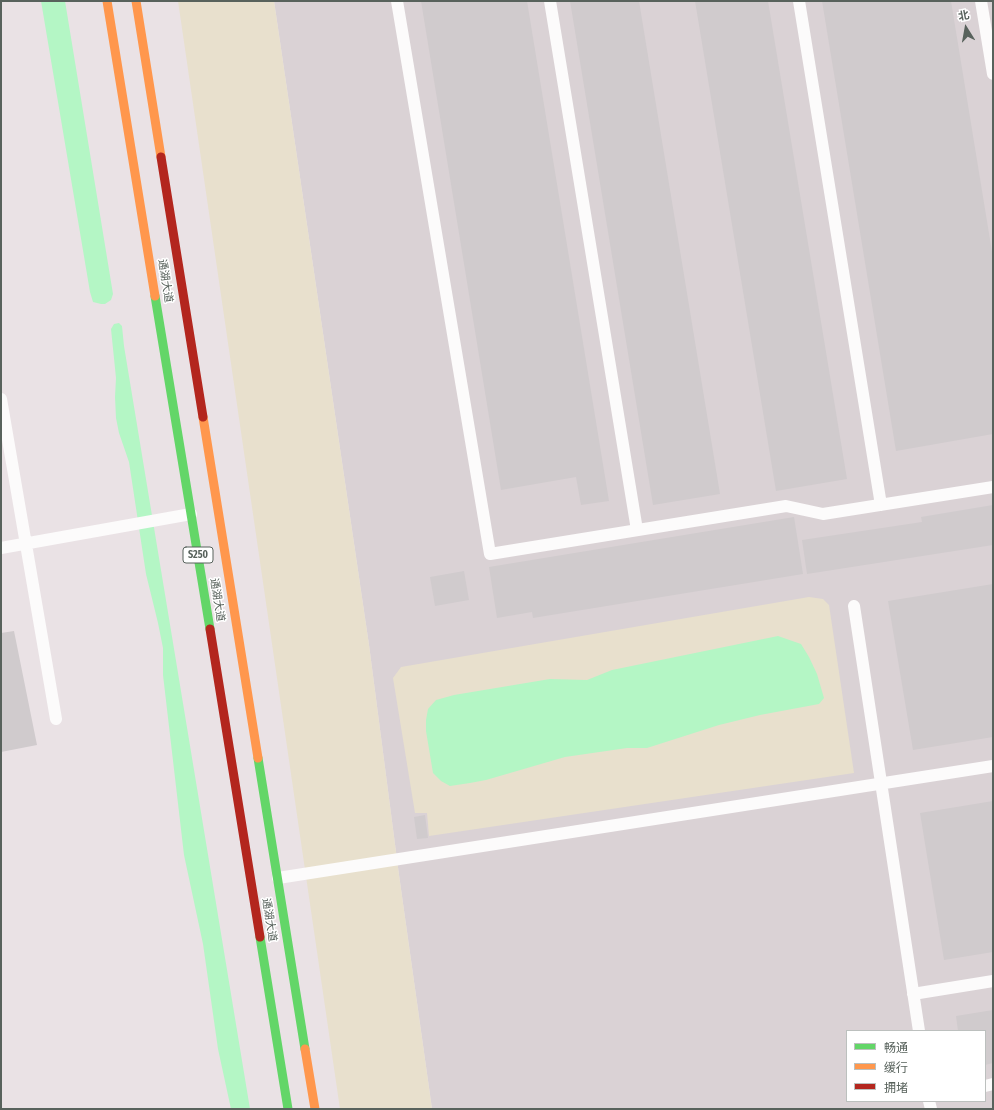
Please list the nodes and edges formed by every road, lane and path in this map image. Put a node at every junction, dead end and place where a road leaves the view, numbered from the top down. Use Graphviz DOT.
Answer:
graph roads {
  1 [pos="107,1"];
  2 [pos="136,1"];
  3 [pos="397,1"];
  4 [pos="550,1"];
  5 [pos="799,1"];
  6 [pos="981,1"];
  7 [pos="993,74"];
  8 [pos="1,398"];
  9 [pos="993,487"];
  10 [pos="881,505"];
  11 [pos="191,514"];
  12 [pos="637,530"];
  13 [pos="26,544"];
  14 [pos="1,548"];
  15 [pos="854,606"];
  16 [pos="56,719"];
  17 [pos="993,766"];
  18 [pos="881,783"];
  19 [pos="278,878"];
  20 [pos="993,981"];
  21 [pos="913,994"];
  22 [pos="919,1030"];
  23 [pos="288,1109"];
  24 [pos="316,1109"];
  1 -- 11 [label="main road, 通湖大道 / S250"];
  2 -- 19 [label="main road, 通湖大道 / S250"];
  3 -- 12 [label="lane"];
  4 -- 12 [label="lane"];
  5 -- 10 [label="lane"];
  6 -- 7 [label="lane"];
  8 -- 13 [label="lane"];
  9 -- 10 [label="lane"];
  10 -- 12 [label="lane"];
  11 -- 13 [label="lane"];
  11 -- 23 [label="main road, 通湖大道 / S250"];
  13 -- 14 [label="lane"];
  13 -- 16 [label="lane"];
  15 -- 18 [label="lane"];
  17 -- 18 [label="lane"];
  18 -- 19 [label="lane"];
  18 -- 21 [label="lane"];
  19 -- 24 [label="main road, 通湖大道 / S250"];
  20 -- 21 [label="lane"];
  21 -- 22 [label="lane"];
}
